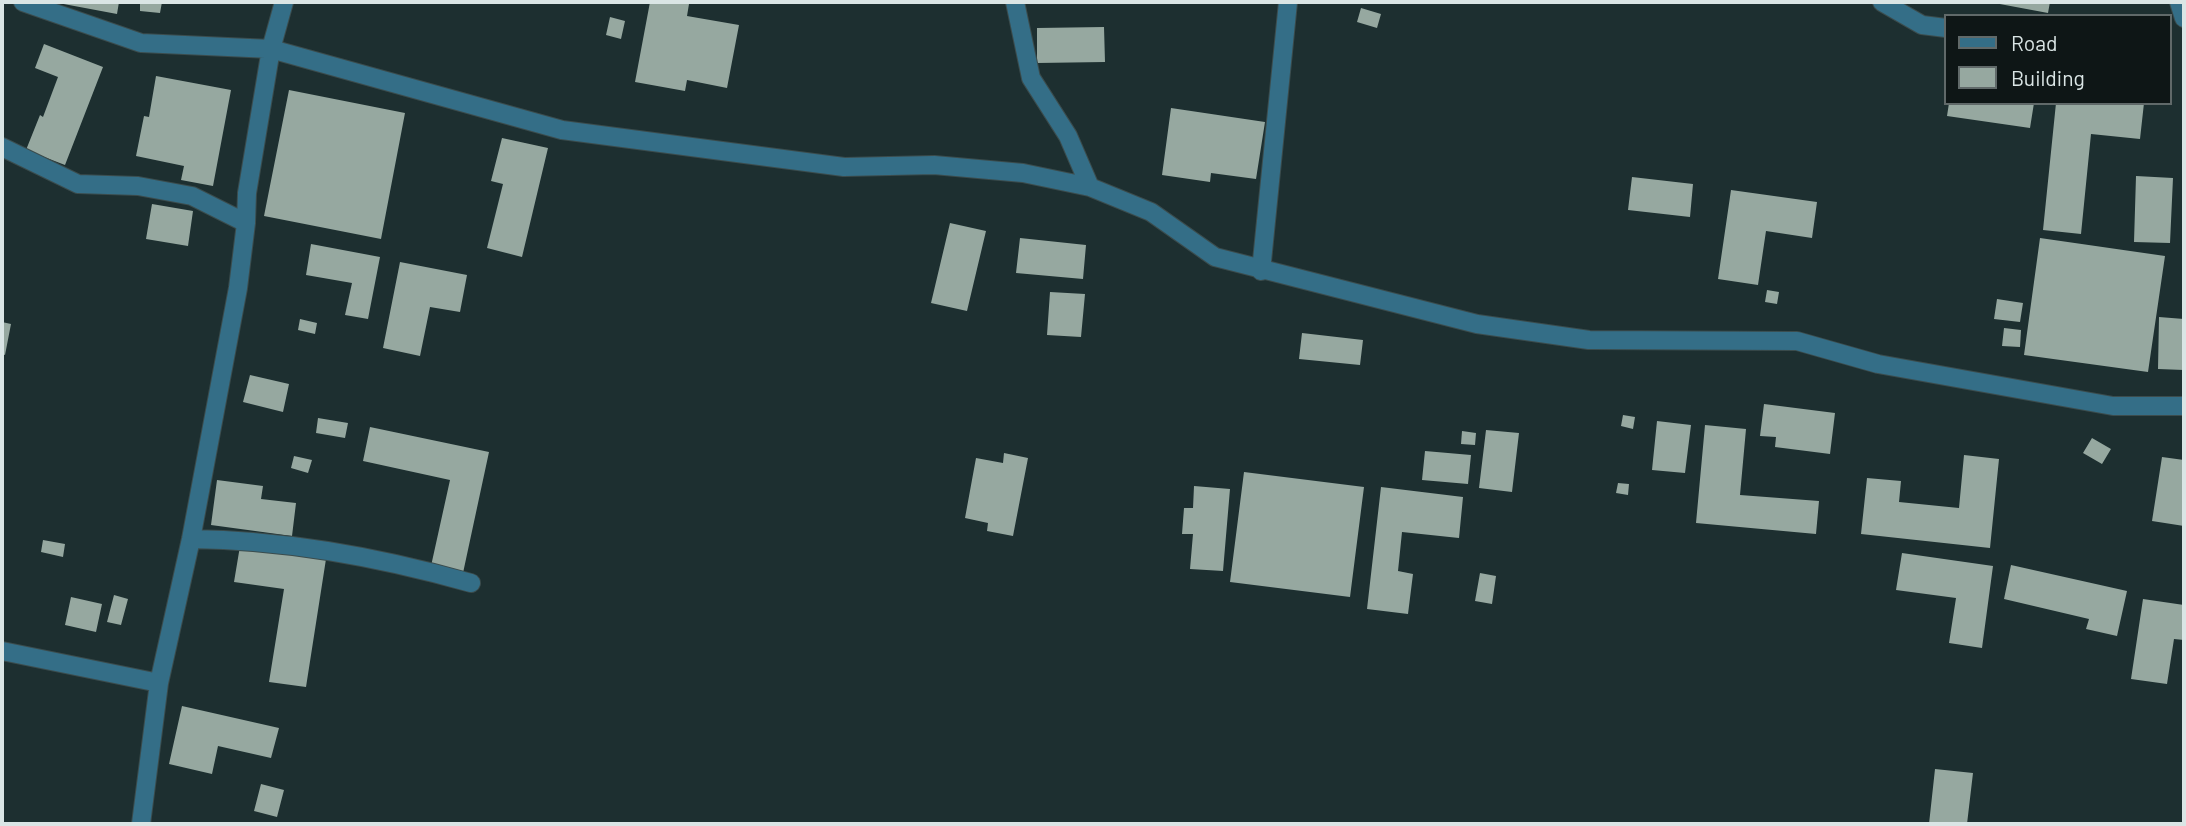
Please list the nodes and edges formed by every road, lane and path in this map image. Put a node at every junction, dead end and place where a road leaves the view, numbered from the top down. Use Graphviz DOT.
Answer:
graph roads {
  1 [pos="23,2"];
  2 [pos="284,2"];
  3 [pos="1015,2"];
  4 [pos="1288,2"];
  5 [pos="1882,2"];
  6 [pos="1944,28"];
  7 [pos="271,49"];
  8 [pos="2,147"];
  9 [pos="1090,187"];
  10 [pos="246,223"];
  11 [pos="1261,271"];
  12 [pos="2184,406"];
  13 [pos="191,539"];
  14 [pos="471,583"];
  15 [pos="2,651"];
  16 [pos="159,683"];
  17 [pos="141,824"];
  1 -- 7 [label="street"];
  2 -- 7 [label="street"];
  3 -- 9 [label="street"];
  4 -- 11 [label="street"];
  5 -- 6 [label="street"];
  7 -- 9 [label="street"];
  7 -- 10 [label="street"];
  8 -- 10 [label="street"];
  9 -- 11 [label="street"];
  10 -- 13 [label="street"];
  11 -- 12 [label="street"];
  13 -- 14 [label="street"];
  13 -- 16 [label="street"];
  15 -- 16 [label="street"];
  16 -- 17 [label="street"];
}
